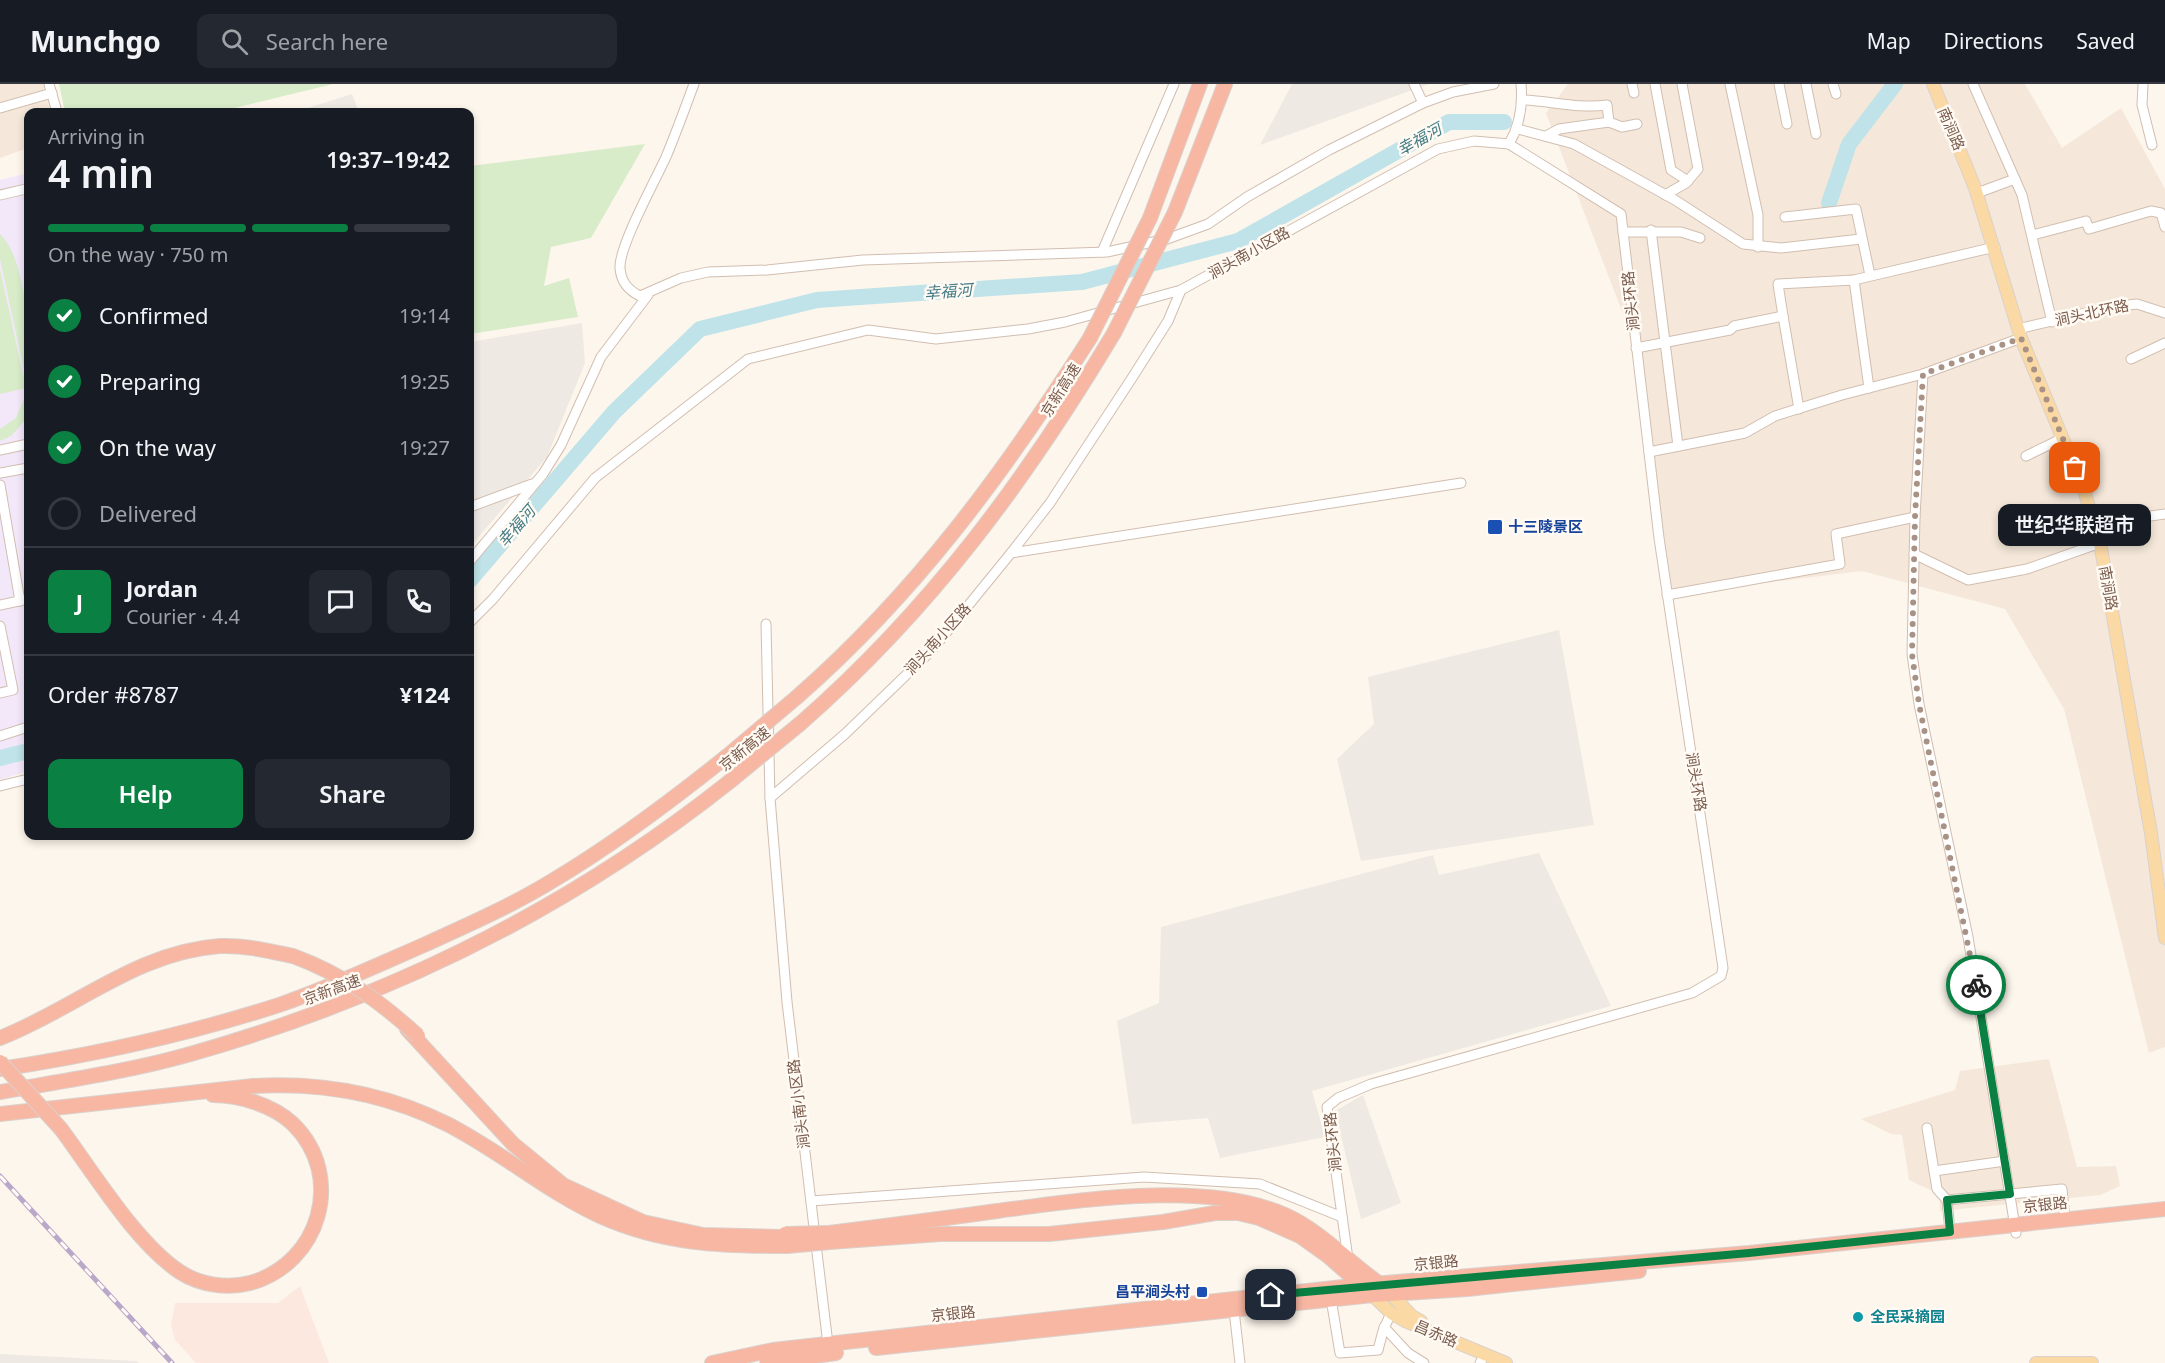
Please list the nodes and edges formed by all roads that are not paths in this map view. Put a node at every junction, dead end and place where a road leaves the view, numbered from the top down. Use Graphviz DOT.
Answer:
graph roads {
  1 [pos="694,84"];
  2 [pos="1174,84"];
  3 [pos="1200,84"];
  4 [pos="1225,84"];
  5 [pos="1414,84"];
  6 [pos="1494,84"];
  7 [pos="1521,84"];
  8 [pos="1655,84"];
  9 [pos="1682,84"];
  10 [pos="1730,84"];
  11 [pos="1779,84"];
  12 [pos="1806,84"];
  13 [pos="1833,84"];
  14 [pos="1933,84"];
  15 [pos="1973,84"];
  16 [pos="2143,84"];
  17 [pos="50,89"];
  18 [pos="1836,94"];
  19 [pos="1523,100"];
  20 [pos="1423,102"];
  21 [pos="0,108"];
  22 [pos="56,108"];
  23 [pos="1609,122"];
  24 [pos="1637,124"];
  25 [pos="1787,124"];
  26 [pos="1518,129"];
  27 [pos="1816,134"];
  28 [pos="1546,136"];
  29 [pos="1509,144"];
  30 [pos="2152,146"];
  31 [pos="2015,179"];
  32 [pos="1688,181"];
  33 [pos="24,189"];
  34 [pos="1977,193"];
  35 [pos="0,195"];
  36 [pos="1665,195"];
  37 [pos="2163,214"];
  38 [pos="1785,217"];
  39 [pos="2165,227"];
  40 [pos="1651,230"];
  41 [pos="1623,232"];
  42 [pos="2033,235"];
  43 [pos="1700,237"];
  44 [pos="1861,239"];
  45 [pos="1758,247"];
  46 [pos="1995,247"];
  47 [pos="1102,252"];
  48 [pos="1870,275"];
  49 [pos="1854,280"];
  50 [pos="1180,290"];
  51 [pos="648,295"];
  52 [pos="2165,313"];
  53 [pos="1784,316"];
  54 [pos="2052,322"];
  55 [pos="2020,333"];
  56 [pos="1664,342"];
  57 [pos="2165,343"];
  58 [pos="1636,348"];
  59 [pos="2131,359"];
  60 [pos="1923,374"];
  61 [pos="1869,388"];
  62 [pos="1799,409"];
  63 [pos="2061,435"];
  64 [pos="24,445"];
  65 [pos="1678,446"];
  66 [pos="0,450"];
  67 [pos="1649,452"];
  68 [pos="2026,456"];
  69 [pos="24,469"];
  70 [pos="0,473"];
  71 [pos="536,482"];
  72 [pos="1461,483"];
  73 [pos="0,485"];
  74 [pos="474,505"];
  75 [pos="2165,514"];
  76 [pos="1915,517"];
  77 [pos="2094,524"];
  78 [pos="4,532"];
  79 [pos="2100,543"];
  80 [pos="1011,553"];
  81 [pos="1914,554"];
  82 [pos="474,556"];
  83 [pos="1667,595"];
  84 [pos="24,597"];
  85 [pos="24,600"];
  86 [pos="0,604"];
  87 [pos="474,618"];
  88 [pos="766,624"];
  89 [pos="0,626"];
  90 [pos="0,693"];
  91 [pos="24,729"];
  92 [pos="0,735"];
  93 [pos="24,779"];
  94 [pos="0,786"];
  95 [pos="770,798"];
  96 [pos="2165,938"];
  97 [pos="293,956"];
  98 [pos="368,994"];
  99 [pos="0,1038"];
  100 [pos="0,1062"];
  101 [pos="0,1069"];
  102 [pos="0,1092"];
  103 [pos="166,1095"];
  104 [pos="0,1114"];
  105 [pos="1926,1128"];
  106 [pos="2005,1161"];
  107 [pos="1934,1171"];
  108 [pos="2010,1194"];
  109 [pos="1947,1200"];
  110 [pos="811,1201"];
  111 [pos="2165,1209"];
  112 [pos="1342,1217"];
  113 [pos="2165,1218"];
  114 [pos="2065,1220"];
  115 [pos="2016,1229"];
  116 [pos="1950,1232"];
  117 [pos="830,1238"];
  118 [pos="786,1239"];
  119 [pos="1778,1253"];
  120 [pos="1750,1256"];
  121 [pos="1348,1259"];
  122 [pos="1361,1286"];
  123 [pos="1377,1290"];
  124 [pos="1392,1294"];
  125 [pos="1330,1299"];
  126 [pos="1234,1310"];
  127 [pos="1392,1313"];
  128 [pos="1384,1327"];
  129 [pos="825,1349"];
  130 [pos="1340,1353"];
  131 [pos="1482,1359"];
  132 [pos="712,1363"];
  133 [pos="767,1363"];
  134 [pos="1240,1363"];
  135 [pos="1342,1363"];
  136 [pos="1424,1363"];
  137 [pos="1506,1363"];
  138 [pos="1519,1363"];
  139 [pos="2036,1363"];
  140 [pos="2092,1363"];
  1 -- 51 [label="street"];
  2 -- 47 [label="street"];
  3 -- 101 [label="highway, 京新高速, bridge"];
  4 -- 98 [label="highway, 京新高速, bridge"];
  5 -- 20 [label="street"];
  6 -- 20 [label="street"];
  7 -- 19 [label="street"];
  8 -- 32 [label="street"];
  9 -- 32 [label="street"];
  10 -- 45 [label="street"];
  11 -- 25 [label="street"];
  12 -- 27 [label="street"];
  13 -- 18 [label="street"];
  14 -- 34 [label="main road, 南涧路"];
  15 -- 31 [label="street"];
  16 -- 30 [label="street"];
  17 -- 21 [label="street"];
  17 -- 22 [label="street"];
  19 -- 23 [label="street"];
  19 -- 26 [label="street"];
  20 -- 47 [label="street"];
  23 -- 24 [label="street"];
  23 -- 28 [label="street"];
  26 -- 28 [label="street"];
  26 -- 29 [label="street"];
  28 -- 36 [label="street"];
  29 -- 41 [label="street, 涧头环路"];
  29 -- 50 [label="street, 涧头南小区路"];
  31 -- 34 [label="street"];
  31 -- 42 [label="street"];
  32 -- 36 [label="street"];
  33 -- 35 [label="street"];
  34 -- 46 [label="main road, 南涧路"];
  36 -- 45 [label="street"];
  37 -- 39 [label="street"];
  37 -- 42 [label="street"];
  38 -- 44 [label="street"];
  40 -- 41 [label="street"];
  40 -- 43 [label="street"];
  40 -- 56 [label="street"];
  41 -- 58 [label="street, 涧头环路"];
  42 -- 54 [label="street"];
  44 -- 45 [label="street"];
  44 -- 48 [label="street"];
  46 -- 48 [label="street"];
  46 -- 55 [label="main road, 南涧路"];
  47 -- 51 [label="street"];
  48 -- 49 [label="street"];
  49 -- 53 [label="street"];
  49 -- 61 [label="street"];
  50 -- 80 [label="street, 涧头南小区路"];
  50 -- 87 [label="street"];
  51 -- 71 [label="street"];
  52 -- 54 [label="street, 涧头北环路"];
  53 -- 56 [label="street"];
  53 -- 62 [label="street"];
  54 -- 55 [label="street, 涧头北环路"];
  55 -- 60 [label="street, 涧头北环路"];
  55 -- 63 [label="main road, 南涧路"];
  56 -- 58 [label="street"];
  56 -- 65 [label="street"];
  57 -- 59 [label="street"];
  58 -- 67 [label="street, 涧头环路"];
  60 -- 61 [label="street, 涧头北环路"];
  60 -- 76 [label="street"];
  61 -- 62 [label="street, 涧头北环路"];
  62 -- 65 [label="street, 涧头北环路"];
  63 -- 68 [label="street"];
  63 -- 77 [label="main road, 南涧路"];
  64 -- 66 [label="street"];
  65 -- 67 [label="street, 涧头北环路"];
  67 -- 83 [label="street, 涧头环路"];
  69 -- 70 [label="street"];
  71 -- 74 [label="street"];
  71 -- 82 [label="street"];
  72 -- 80 [label="street"];
  73 -- 78 [label="street"];
  75 -- 77 [label="street"];
  76 -- 81 [label="street"];
  76 -- 83 [label="street"];
  77 -- 79 [label="main road, 南涧路"];
  78 -- 84 [label="street"];
  79 -- 81 [label="street"];
  79 -- 96 [label="main road, 南涧路"];
  80 -- 95 [label="street, 涧头南小区路"];
  81 -- 106 [label="street"];
  83 -- 112 [label="street, 涧头环路"];
  85 -- 86 [label="street"];
  88 -- 95 [label="street"];
  89 -- 90 [label="street"];
  91 -- 92 [label="street"];
  93 -- 94 [label="street"];
  95 -- 110 [label="street, 涧头南小区路"];
  97 -- 98 [label="highway, bridge"];
  97 -- 99 [label="highway"];
  97 -- 118 [label="highway, bridge"];
  98 -- 102 [label="highway, 京新高速"];
  98 -- 118 [label="highway, bridge"];
  100 -- 103 [label="highway, bridge"];
  103 -- 104 [label="highway"];
  103 -- 118 [label="highway"];
  105 -- 107 [label="street"];
  106 -- 107 [label="street"];
  106 -- 108 [label="street"];
  107 -- 109 [label="street"];
  108 -- 109 [label="street"];
  108 -- 114 [label="street"];
  108 -- 115 [label="street"];
  109 -- 116 [label="street"];
  110 -- 112 [label="street"];
  110 -- 129 [label="street, 涧头南小区路"];
  111 -- 114 [label="highway, 京银路"];
  112 -- 121 [label="street, 涧头环路"];
  113 -- 115 [label="highway, 京银路"];
  114 -- 115 [label="highway, 京银路"];
  115 -- 116 [label="highway, 京银路"];
  115 -- 119 [label="highway, 京银路"];
  116 -- 119 [label="highway, 京银路"];
  117 -- 118 [label="highway, bridge"];
  117 -- 121 [label="highway"];
  117 -- 122 [label="highway"];
  119 -- 120 [label="highway, 京银路"];
  120 -- 123 [label="highway, 京银路"];
  120 -- 124 [label="highway, 京银路"];
  121 -- 123 [label="highway"];
  122 -- 123 [label="highway, 京银路"];
  122 -- 129 [label="highway, 京银路"];
  123 -- 124 [label="highway, 京银路"];
  123 -- 125 [label="highway, 京银路"];
  123 -- 127 [label="main road, 昌赤路"];
  124 -- 138 [label="main road, 昌赤路"];
  125 -- 126 [label="highway, 京银路"];
  125 -- 130 [label="street"];
  126 -- 129 [label="highway, 京银路"];
  126 -- 134 [label="street"];
  127 -- 128 [label="street"];
  127 -- 131 [label="main road, 昌赤路"];
  128 -- 130 [label="street"];
  128 -- 136 [label="street"];
  129 -- 132 [label="highway, 京银路"];
  129 -- 133 [label="highway, 京银路"];
  130 -- 135 [label="street"];
  131 -- 137 [label="main road, 昌赤路"];
  139 -- 140 [label="main road"];
}
